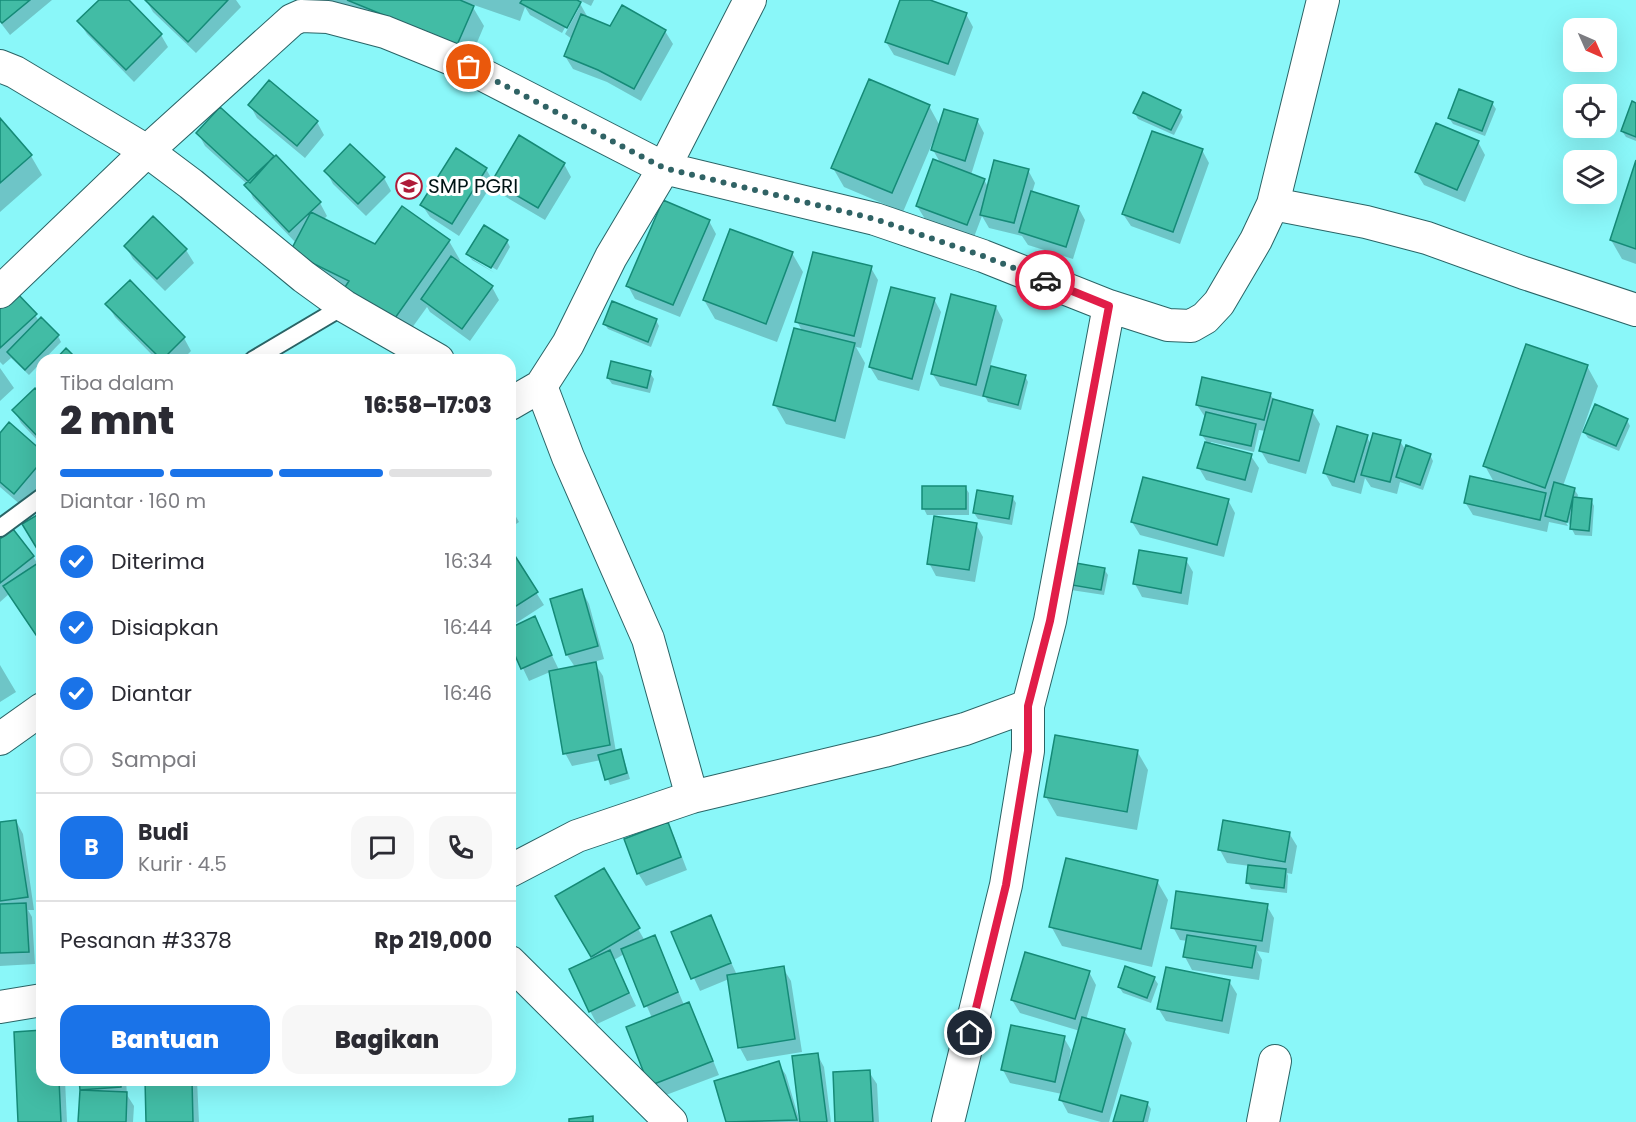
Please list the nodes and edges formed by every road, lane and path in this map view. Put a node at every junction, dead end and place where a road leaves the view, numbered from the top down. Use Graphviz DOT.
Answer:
graph roads {
  1 [pos="750,0"];
  2 [pos="1323,0"];
  3 [pos="0,66"];
  4 [pos="147,151"];
  5 [pos="664,168"];
  6 [pos="1273,204"];
  7 [pos="0,292"];
  8 [pos="344,306"];
  9 [pos="1109,306"];
  10 [pos="1636,310"];
  11 [pos="263,354"];
  12 [pos="428,354"];
  13 [pos="541,386"];
  14 [pos="516,401"];
  15 [pos="36,501"];
  16 [pos="0,528"];
  17 [pos="1028,706"];
  18 [pos="36,713"];
  19 [pos="0,739"];
  20 [pos="692,797"];
  21 [pos="516,868"];
  22 [pos="516,968"];
  23 [pos="36,1001"];
  24 [pos="0,1007"];
  25 [pos="1275,1061"];
  26 [pos="671,1122"];
  27 [pos="948,1122"];
  28 [pos="1263,1122"];
  1 -- 5 [label="street"];
  2 -- 6 [label="street"];
  3 -- 4 [label="street"];
  4 -- 5 [label="street"];
  4 -- 7 [label="street"];
  4 -- 8 [label="street"];
  5 -- 9 [label="street"];
  5 -- 13 [label="street"];
  6 -- 9 [label="street"];
  6 -- 10 [label="street"];
  8 -- 11 [label="lane"];
  8 -- 12 [label="street"];
  9 -- 17 [label="street"];
  13 -- 14 [label="street"];
  13 -- 20 [label="street"];
  15 -- 16 [label="lane"];
  17 -- 20 [label="street"];
  17 -- 27 [label="street"];
  18 -- 19 [label="street"];
  20 -- 21 [label="street"];
  22 -- 26 [label="street"];
  23 -- 24 [label="street"];
  25 -- 28 [label="street"];
}
